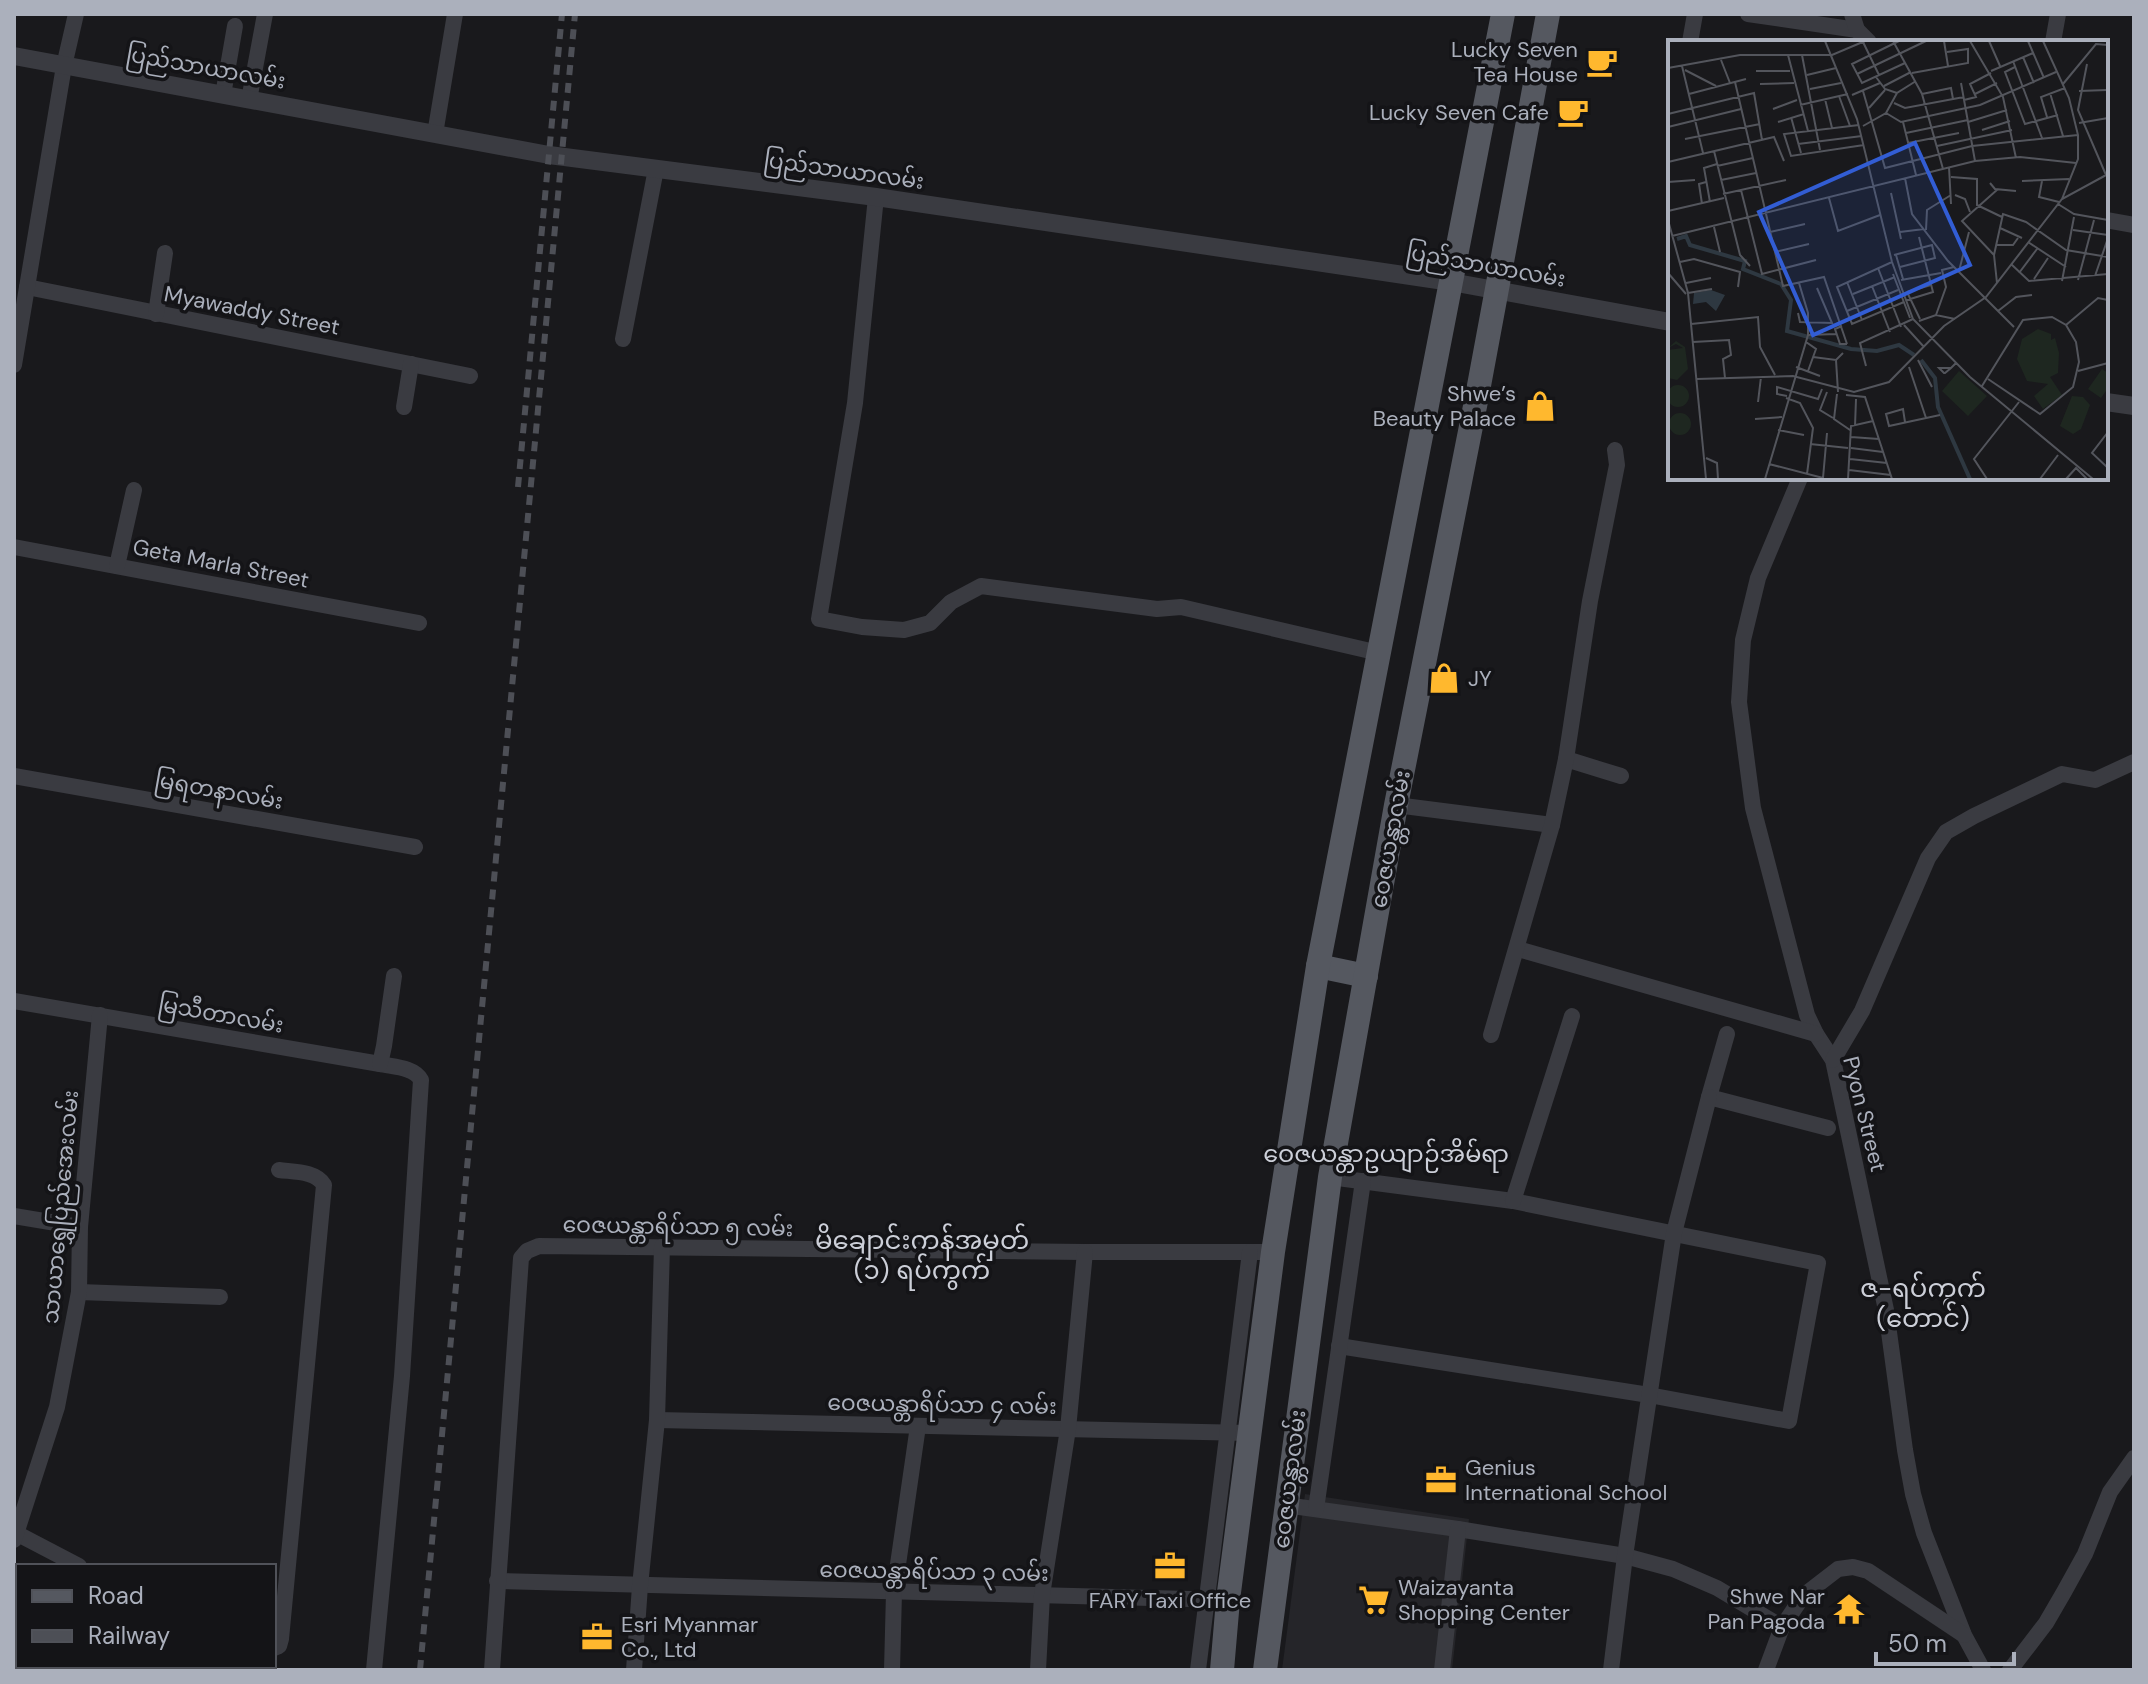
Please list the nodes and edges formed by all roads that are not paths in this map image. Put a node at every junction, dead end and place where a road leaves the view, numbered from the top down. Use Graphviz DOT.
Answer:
graph roads {
  1 [pos="76,14"];
  2 [pos="265,14"];
  3 [pos="455,14"];
  4 [pos="1503,14"];
  5 [pos="1548,14"];
  6 [pos="1695,14"];
  7 [pos="1748,14"];
  8 [pos="2058,14"];
  9 [pos="235,26"];
  10 [pos="1859,29"];
  11 [pos="1690,40"];
  12 [pos="2053,40"];
  13 [pos="14,56"];
  14 [pos="64,66"];
  15 [pos="223,95"];
  16 [pos="249,100"];
  17 [pos="435,134"];
  18 [pos="656,169"];
  19 [pos="876,197"];
  20 [pos="2108,220"];
  21 [pos="2134,225"];
  22 [pos="165,253"];
  23 [pos="1451,282"];
  24 [pos="27,287"];
  25 [pos="1496,290"];
  26 [pos="156,314"];
  27 [pos="1668,322"];
  28 [pos="623,339"];
  29 [pos="411,364"];
  30 [pos="14,365"];
  31 [pos="470,376"];
  32 [pos="2108,402"];
  33 [pos="2134,406"];
  34 [pos="404,407"];
  35 [pos="1615,450"];
  36 [pos="1799,480"];
  37 [pos="134,490"];
  38 [pos="14,547"];
  39 [pos="117,566"];
  40 [pos="419,623"];
  41 [pos="1379,653"];
  42 [pos="1566,759"];
  43 [pos="2134,762"];
  44 [pos="14,776"];
  45 [pos="1621,776"];
  46 [pos="1396,805"];
  47 [pos="1552,825"];
  48 [pos="415,847"];
  49 [pos="1518,949"];
  50 [pos="1318,966"];
  51 [pos="394,976"];
  52 [pos="1366,976"];
  53 [pos="14,1001"];
  54 [pos="100,1015"];
  55 [pos="1572,1016"];
  56 [pos="1727,1034"];
  57 [pos="1816,1034"];
  58 [pos="1491,1035"];
  59 [pos="1833,1060"];
  60 [pos="380,1064"];
  61 [pos="1709,1097"];
  62 [pos="1828,1128"];
  63 [pos="279,1170"];
  64 [pos="1330,1177"];
  65 [pos="1363,1181"];
  66 [pos="1513,1201"];
  67 [pos="14,1216"];
  68 [pos="80,1227"];
  69 [pos="1674,1233"];
  70 [pos="662,1247"];
  71 [pos="1085,1252"];
  72 [pos="1261,1252"];
  73 [pos="79,1292"];
  74 [pos="220,1297"];
  75 [pos="1339,1346"];
  76 [pos="1649,1395"];
  77 [pos="657,1420"];
  78 [pos="918,1426"];
  79 [pos="1068,1429"];
  80 [pos="1238,1433"];
  81 [pos="2134,1458"];
  82 [pos="1285,1505"];
  83 [pos="1316,1509"];
  84 [pos="1458,1529"];
  85 [pos="15,1535"];
  86 [pos="1625,1556"];
  87 [pos="75,1564"];
  88 [pos="497,1581"];
  89 [pos="640,1586"];
  90 [pos="894,1592"];
  91 [pos="1042,1595"];
  92 [pos="1216,1599"];
  93 [pos="1782,1627"];
  94 [pos="1964,1635"];
  95 [pos="276,1647"];
  96 [pos="374,1670"];
  97 [pos="492,1670"];
  98 [pos="634,1670"];
  99 [pos="892,1670"];
  100 [pos="1038,1670"];
  101 [pos="1198,1670"];
  102 [pos="1222,1670"];
  103 [pos="1265,1670"];
  104 [pos="1442,1670"];
  105 [pos="1611,1670"];
  106 [pos="1766,1670"];
  107 [pos="1983,1670"];
  108 [pos="2010,1670"];
  1 -- 14 [label="street"];
  2 -- 16 [label="street"];
  3 -- 17 [label="street"];
  4 -- 23 [label="main road, ဝေဇယန္တာလမ်း"];
  5 -- 25 [label="main road, ဝေဇယန္တာလမ်း"];
  6 -- 11 [label="street"];
  7 -- 10 [label="street"];
  8 -- 12 [label="street"];
  9 -- 15 [label="street"];
  13 -- 14 [label="street, ပြည်သာယာလမ်း"];
  14 -- 15 [label="street, ပြည်သာယာလမ်း"];
  14 -- 24 [label="street"];
  15 -- 16 [label="street, ပြည်သာယာလမ်း"];
  16 -- 17 [label="street, ပြည်သာယာလမ်း"];
  17 -- 18 [label="street, ပြည်သာယာလမ်း"];
  18 -- 19 [label="street, ပြည်သာယာလမ်း"];
  18 -- 28 [label="street"];
  19 -- 23 [label="street, ပြည်သာယာလမ်း"];
  19 -- 41 [label="street"];
  20 -- 21 [label="street"];
  22 -- 26 [label="street"];
  23 -- 25 [label="street, ပြည်သာယာလမ်း"];
  23 -- 41 [label="main road, ဝေဇယန္တာလမ်း"];
  24 -- 26 [label="street, Myawaddy Street"];
  24 -- 30 [label="street"];
  25 -- 27 [label="street, ပြည်သာယာလမ်း"];
  25 -- 46 [label="main road, ဝေဇယန္တာလမ်း"];
  26 -- 29 [label="street, Myawaddy Street"];
  29 -- 31 [label="street, Myawaddy Street"];
  29 -- 34 [label="street"];
  32 -- 33 [label="street"];
  35 -- 42 [label="street"];
  36 -- 57 [label="street, Pyon Street"];
  37 -- 39 [label="street"];
  38 -- 39 [label="street, Geta Marla Street"];
  39 -- 40 [label="street, Geta Marla Street"];
  41 -- 50 [label="main road, ဝေဇယန္တာလမ်း"];
  42 -- 45 [label="street"];
  42 -- 47 [label="street"];
  43 -- 59 [label="street"];
  44 -- 48 [label="street, မြရတနာလမ်း"];
  46 -- 47 [label="street"];
  46 -- 52 [label="main road, ဝေဇယန္တာလမ်း"];
  47 -- 49 [label="street"];
  49 -- 57 [label="street"];
  49 -- 58 [label="street"];
  50 -- 52 [label="main road"];
  50 -- 72 [label="main road, ဝေဇယန္တာလမ်း"];
  51 -- 60 [label="street"];
  52 -- 64 [label="main road, ဝေဇယန္တာလမ်း"];
  53 -- 54 [label="street, မြသီတာလမ်း"];
  54 -- 60 [label="street, မြသီတာလမ်း"];
  54 -- 68 [label="street, သာယာရွှေပြည်အေးလမ်း"];
  55 -- 66 [label="street"];
  56 -- 61 [label="street"];
  57 -- 59 [label="street, Pyon Street"];
  59 -- 94 [label="street, Pyon Street"];
  60 -- 96 [label="street, မြသီတာလမ်း"];
  61 -- 62 [label="street"];
  61 -- 69 [label="street"];
  63 -- 95 [label="street"];
  64 -- 65 [label="street"];
  64 -- 82 [label="main road, ဝေဇယန္တာလမ်း"];
  65 -- 66 [label="street"];
  65 -- 75 [label="street"];
  66 -- 69 [label="street"];
  67 -- 68 [label="street"];
  68 -- 73 [label="street, သာယာရွှေပြည်အေးလမ်း"];
  69 -- 76 [label="street"];
  69 -- 76 [label="street"];
  70 -- 71 [label="street, ဝေဇယန္တာရိပ်သာ ၅ လမ်း"];
  70 -- 77 [label="street"];
  70 -- 88 [label="street, ဝေဇယန္တာရိပ်သာ ၅ လမ်း"];
  71 -- 72 [label="street, ဝေဇယန္တာရိပ်သာ ၅ လမ်း"];
  71 -- 79 [label="street"];
  72 -- 80 [label="main road, ဝေဇယန္တာလမ်း"];
  73 -- 74 [label="street"];
  73 -- 85 [label="street, သာယာရွှေပြည်အေးလမ်း"];
  75 -- 76 [label="street"];
  75 -- 83 [label="street"];
  76 -- 86 [label="street"];
  77 -- 78 [label="street, ဝေဇယန္တာရိပ်သာ ၄ လမ်း"];
  77 -- 89 [label="street"];
  78 -- 79 [label="street, ဝေဇယန္တာရိပ်သာ ၄ လမ်း"];
  78 -- 90 [label="street"];
  79 -- 80 [label="street, ဝေဇယန္တာရိပ်သာ ၄ လမ်း"];
  79 -- 91 [label="street"];
  80 -- 92 [label="main road, ဝေဇယန္တာလမ်း"];
  81 -- 108 [label="street"];
  82 -- 83 [label="street"];
  82 -- 103 [label="main road, ဝေဇယန္တာလမ်း"];
  83 -- 84 [label="street"];
  84 -- 86 [label="street"];
  84 -- 104 [label="street"];
  85 -- 87 [label="street"];
  86 -- 93 [label="street"];
  86 -- 105 [label="street"];
  88 -- 89 [label="street, ဝေဇယန္တာရိပ်သာ ၃ လမ်း"];
  88 -- 97 [label="street"];
  89 -- 90 [label="street, ဝေဇယန္တာရိပ်သာ ၃ လမ်း"];
  89 -- 98 [label="street"];
  90 -- 91 [label="street, ဝေဇယန္တာရိပ်သာ ၃ လမ်း"];
  90 -- 99 [label="street"];
  91 -- 92 [label="street, ဝေဇယန္တာရိပ်သာ ၃ လမ်း"];
  91 -- 100 [label="street"];
  92 -- 101 [label="street"];
  92 -- 102 [label="main road, ဝေဇယန္တာလမ်း"];
  93 -- 94 [label="street"];
  93 -- 106 [label="street"];
  94 -- 107 [label="street, Pyon Street"];
}
